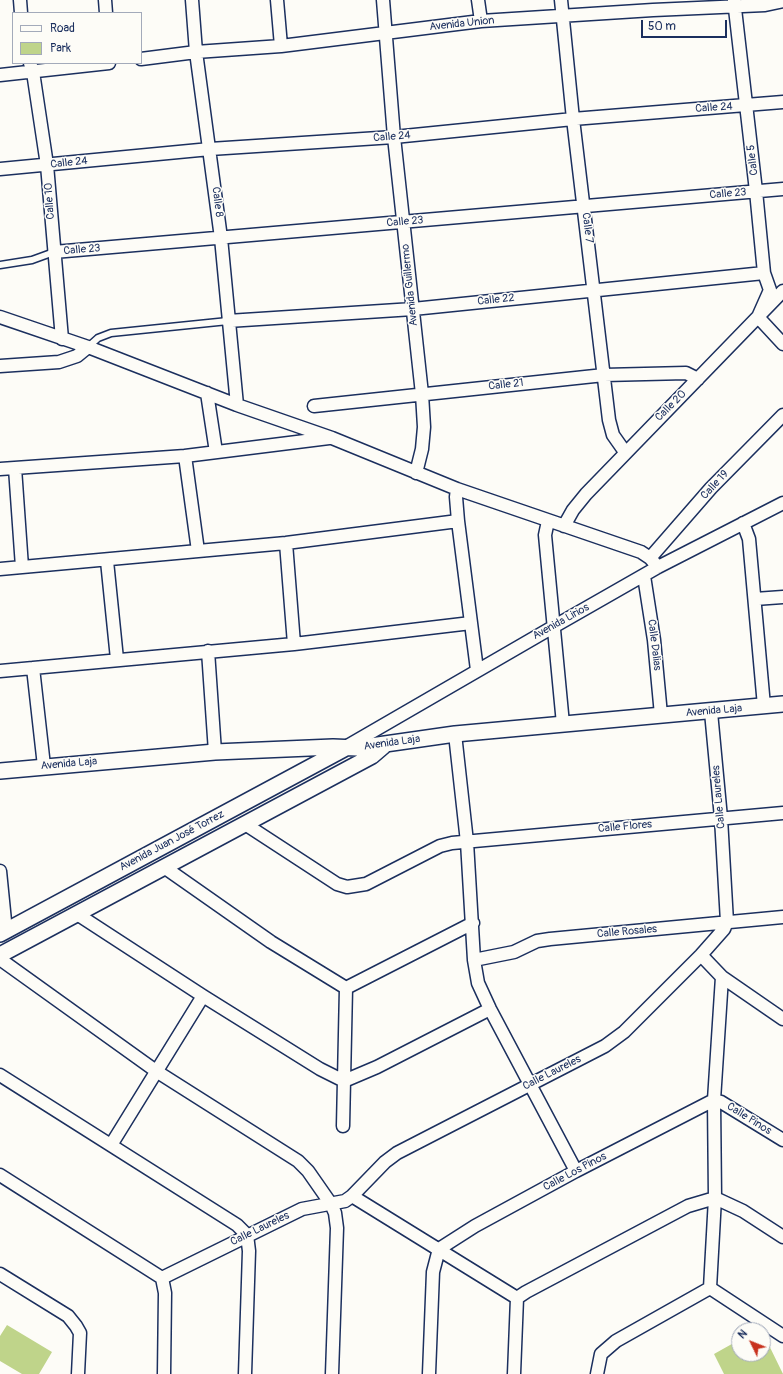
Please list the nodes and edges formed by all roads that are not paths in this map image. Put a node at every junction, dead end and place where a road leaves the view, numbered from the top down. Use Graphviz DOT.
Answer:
graph roads {
  1 [pos="20,0"];
  2 [pos="105,0"];
  3 [pos="192,0"];
  4 [pos="277,0"];
  5 [pos="383,0"];
  6 [pos="478,0"];
  7 [pos="561,0"];
  8 [pos="783,1"];
  9 [pos="734,4"];
  10 [pos="653,5"];
  11 [pos="21,12"];
  12 [pos="106,12"];
  13 [pos="563,16"];
  14 [pos="481,21"];
  15 [pos="386,32"];
  16 [pos="281,46"];
  17 [pos="196,52"];
  18 [pos="142,59"];
  19 [pos="94,64"];
  20 [pos="32,68"];
  21 [pos="0,75"];
  22 [pos="783,102"];
  23 [pos="746,106"];
  24 [pos="573,119"];
  25 [pos="394,137"];
  26 [pos="210,149"];
  27 [pos="47,165"];
  28 [pos="0,169"];
  29 [pos="783,189"];
  30 [pos="756,191"];
  31 [pos="584,207"];
  32 [pos="403,222"];
  33 [pos="221,238"];
  34 [pos="54,252"];
  35 [pos="0,265"];
  36 [pos="764,273"];
  37 [pos="595,291"];
  38 [pos="783,291"];
  39 [pos="414,309"];
  40 [pos="0,317"];
  41 [pos="758,317"];
  42 [pos="228,321"];
  43 [pos="62,339"];
  44 [pos="783,344"];
  45 [pos="88,347"];
  46 [pos="0,366"];
  47 [pos="604,375"];
  48 [pos="698,379"];
  49 [pos="207,393"];
  50 [pos="422,394"];
  51 [pos="237,405"];
  52 [pos="314,406"];
  53 [pos="783,415"];
  54 [pos="332,438"];
  55 [pos="216,452"];
  56 [pos="625,452"];
  57 [pos="185,456"];
  58 [pos="15,468"];
  59 [pos="0,469"];
  60 [pos="416,474"];
  61 [pos="457,489"];
  62 [pos="783,503"];
  63 [pos="458,521"];
  64 [pos="548,521"];
  65 [pos="743,523"];
  66 [pos="564,526"];
  67 [pos="286,543"];
  68 [pos="198,551"];
  69 [pos="650,558"];
  70 [pos="107,560"];
  71 [pos="22,567"];
  72 [pos="658,567"];
  73 [pos="0,569"];
  74 [pos="644,576"];
  75 [pos="783,597"];
  76 [pos="755,600"];
  77 [pos="471,623"];
  78 [pos="553,626"];
  79 [pos="294,644"];
  80 [pos="208,651"];
  81 [pos="117,659"];
  82 [pos="33,668"];
  83 [pos="477,670"];
  84 [pos="0,671"];
  85 [pos="783,704"];
  86 [pos="764,706"];
  87 [pos="711,712"];
  88 [pos="661,715"];
  89 [pos="563,724"];
  90 [pos="455,734"];
  91 [pos="386,744"];
  92 [pos="344,749"];
  93 [pos="215,752"];
  94 [pos="44,766"];
  95 [pos="0,771"];
  96 [pos="783,813"];
  97 [pos="721,818"];
  98 [pos="245,824"];
  99 [pos="467,842"];
  100 [pos="164,868"];
  101 [pos="0,871"];
  102 [pos="77,914"];
  103 [pos="783,917"];
  104 [pos="727,922"];
  105 [pos="473,923"];
  106 [pos="3,933"];
  107 [pos="0,955"];
  108 [pos="701,955"];
  109 [pos="0,959"];
  110 [pos="474,960"];
  111 [pos="722,977"];
  112 [pos="346,988"];
  113 [pos="203,996"];
  114 [pos="490,1009"];
  115 [pos="783,1019"];
  116 [pos="156,1071"];
  117 [pos="0,1075"];
  118 [pos="344,1080"];
  119 [pos="530,1084"];
  120 [pos="714,1100"];
  121 [pos="343,1126"];
  122 [pos="783,1140"];
  123 [pos="111,1145"];
  124 [pos="576,1171"];
  125 [pos="0,1175"];
  126 [pos="352,1196"];
  127 [pos="714,1198"];
  128 [pos="331,1204"];
  129 [pos="248,1235"];
  130 [pos="783,1236"];
  131 [pos="439,1249"];
  132 [pos="0,1274"];
  133 [pos="162,1278"];
  134 [pos="710,1288"];
  135 [pos="517,1298"];
  136 [pos="783,1336"];
  137 [pos="78,1374"];
  138 [pos="164,1374"];
  139 [pos="245,1374"];
  140 [pos="332,1374"];
  141 [pos="429,1374"];
  142 [pos="514,1374"];
  143 [pos="597,1374"];
  1 -- 11 [label="street"];
  2 -- 12 [label="street"];
  3 -- 17 [label="street, Calle 8"];
  4 -- 16 [label="street"];
  5 -- 15 [label="street, Avenida Guillermo"];
  6 -- 14 [label="street"];
  7 -- 13 [label="street, Calle 7"];
  8 -- 9 [label="street, Avenida Union"];
  9 -- 10 [label="street, Avenida Union"];
  9 -- 23 [label="street, Calle 5"];
  10 -- 13 [label="street, Avenida Union"];
  13 -- 14 [label="street, Avenida Union"];
  13 -- 24 [label="street, Calle 7"];
  14 -- 15 [label="street, Avenida Union"];
  15 -- 16 [label="street, Avenida Union"];
  15 -- 25 [label="street, Avenida Guillermo"];
  16 -- 17 [label="street, Avenida Union"];
  17 -- 18 [label="street, Avenida Union"];
  17 -- 26 [label="street, Calle 8"];
  19 -- 20 [label="street"];
  20 -- 21 [label="street"];
  20 -- 27 [label="street, Calle 10"];
  22 -- 23 [label="street, Calle 24"];
  23 -- 24 [label="street, Calle 24"];
  23 -- 30 [label="street, Calle 5"];
  24 -- 25 [label="street, Calle 24"];
  24 -- 31 [label="street, Calle 7"];
  25 -- 26 [label="street, Calle 24"];
  25 -- 32 [label="street, Avenida Guillermo"];
  26 -- 27 [label="street, Calle 24"];
  26 -- 33 [label="street, Calle 8"];
  27 -- 28 [label="street, Calle 24"];
  27 -- 34 [label="street, Calle 10"];
  29 -- 30 [label="street, Calle 23"];
  30 -- 31 [label="street, Calle 23"];
  30 -- 36 [label="street, Calle 5"];
  31 -- 32 [label="street, Calle 23"];
  31 -- 37 [label="street, Calle 7"];
  32 -- 33 [label="street, Calle 23"];
  32 -- 39 [label="street, Avenida Guillermo"];
  33 -- 34 [label="street, Calle 23"];
  33 -- 42 [label="street, Calle 8"];
  34 -- 35 [label="lane"];
  34 -- 43 [label="street, Calle 10"];
  36 -- 37 [label="street, Calle 22"];
  36 -- 41 [label="street, Calle 5"];
  37 -- 39 [label="street, Calle 22"];
  37 -- 47 [label="street, Calle 7"];
  38 -- 41 [label="street, Calle 20"];
  39 -- 42 [label="street, Calle 22"];
  39 -- 50 [label="street, Avenida Guillermo"];
  40 -- 43 [label="street"];
  41 -- 44 [label="street"];
  41 -- 48 [label="street, Calle 20"];
  42 -- 45 [label="lane"];
  42 -- 51 [label="street, Calle 8"];
  43 -- 45 [label="street"];
  45 -- 46 [label="street"];
  45 -- 49 [label="street"];
  47 -- 48 [label="street, Calle 21"];
  47 -- 50 [label="street, Calle 21"];
  47 -- 56 [label="street, Calle 7"];
  48 -- 56 [label="street, Calle 20"];
  49 -- 51 [label="street"];
  49 -- 55 [label="street"];
  50 -- 52 [label="street, Calle 21"];
  50 -- 60 [label="street, Avenida Guillermo"];
  51 -- 54 [label="street"];
  53 -- 69 [label="street, Calle 19"];
  54 -- 55 [label="street"];
  54 -- 60 [label="street"];
  55 -- 57 [label="street"];
  56 -- 66 [label="street, Calle 20"];
  57 -- 58 [label="street"];
  57 -- 68 [label="street"];
  58 -- 59 [label="street"];
  58 -- 71 [label="street"];
  60 -- 61 [label="street"];
  61 -- 63 [label="street"];
  61 -- 64 [label="street"];
  62 -- 65 [label="street, Avenida Lirios"];
  63 -- 67 [label="street"];
  63 -- 77 [label="street"];
  64 -- 66 [label="street"];
  64 -- 78 [label="street"];
  65 -- 72 [label="street, Avenida Lirios"];
  65 -- 76 [label="street"];
  66 -- 69 [label="street"];
  67 -- 68 [label="street"];
  67 -- 79 [label="street"];
  68 -- 70 [label="street"];
  69 -- 72 [label="street"];
  70 -- 71 [label="street"];
  70 -- 81 [label="street"];
  71 -- 73 [label="street"];
  72 -- 74 [label="street, Avenida Lirios"];
  74 -- 78 [label="street, Avenida Lirios"];
  74 -- 88 [label="street, Calle Dalias"];
  75 -- 76 [label="street"];
  76 -- 86 [label="street"];
  77 -- 79 [label="street"];
  77 -- 83 [label="street"];
  78 -- 83 [label="street, Avenida Lirios"];
  78 -- 89 [label="street"];
  79 -- 80 [label="street"];
  80 -- 81 [label="street"];
  80 -- 93 [label="street"];
  81 -- 82 [label="street"];
  82 -- 84 [label="street"];
  82 -- 94 [label="street"];
  83 -- 92 [label="street, Avenida Lirios"];
  85 -- 86 [label="street, Avenida Laja"];
  86 -- 87 [label="street, Avenida Laja"];
  87 -- 88 [label="street, Avenida Laja"];
  87 -- 97 [label="street, Calle Laureles"];
  88 -- 89 [label="street, Avenida Laja"];
  89 -- 90 [label="street, Avenida Laja"];
  90 -- 91 [label="street, Avenida Laja"];
  90 -- 99 [label="street"];
  91 -- 92 [label="street, Avenida Laja"];
  91 -- 98 [label="street"];
  92 -- 93 [label="street, Avenida Laja"];
  92 -- 106 [label="street, Avenida Juan José Torrez"];
  93 -- 94 [label="street, Avenida Laja"];
  94 -- 95 [label="street, Avenida Laja"];
  96 -- 97 [label="street, Calle Flores"];
  97 -- 99 [label="street, Calle Flores"];
  97 -- 104 [label="street, Calle Laureles"];
  98 -- 99 [label="street, Calle Flores"];
  98 -- 100 [label="street"];
  99 -- 105 [label="street"];
  100 -- 102 [label="street"];
  100 -- 112 [label="street"];
  101 -- 106 [label="street"];
  102 -- 107 [label="street"];
  102 -- 113 [label="street"];
  103 -- 104 [label="street, Calle Rosales"];
  104 -- 108 [label="street, Calle Laureles"];
  104 -- 110 [label="street, Calle Rosales"];
  105 -- 110 [label="street"];
  105 -- 112 [label="street"];
  108 -- 111 [label="street"];
  108 -- 119 [label="street, Calle Laureles"];
  109 -- 116 [label="street"];
  110 -- 114 [label="street"];
  111 -- 115 [label="street"];
  111 -- 120 [label="street"];
  112 -- 118 [label="street"];
  113 -- 116 [label="street"];
  113 -- 118 [label="street"];
  114 -- 118 [label="street"];
  114 -- 119 [label="street"];
  116 -- 123 [label="street"];
  116 -- 128 [label="street"];
  117 -- 123 [label="street"];
  118 -- 121 [label="street"];
  119 -- 124 [label="street"];
  119 -- 126 [label="street, Calle Laureles"];
  120 -- 122 [label="street, Calle Pinos"];
  120 -- 124 [label="street, Calle Los Pinos"];
  120 -- 127 [label="street"];
  123 -- 129 [label="street"];
  124 -- 131 [label="street, Calle Los Pinos"];
  125 -- 133 [label="street"];
  126 -- 128 [label="street, Calle Laureles"];
  126 -- 131 [label="street"];
  127 -- 130 [label="street"];
  127 -- 134 [label="street"];
  127 -- 135 [label="street"];
  128 -- 129 [label="street, Calle Laureles"];
  128 -- 140 [label="street"];
  129 -- 133 [label="street, Calle Laureles"];
  129 -- 139 [label="street"];
  131 -- 135 [label="street"];
  131 -- 141 [label="street"];
  132 -- 137 [label="street"];
  133 -- 138 [label="street"];
  134 -- 136 [label="street"];
  134 -- 143 [label="street"];
  135 -- 142 [label="street"];
}
